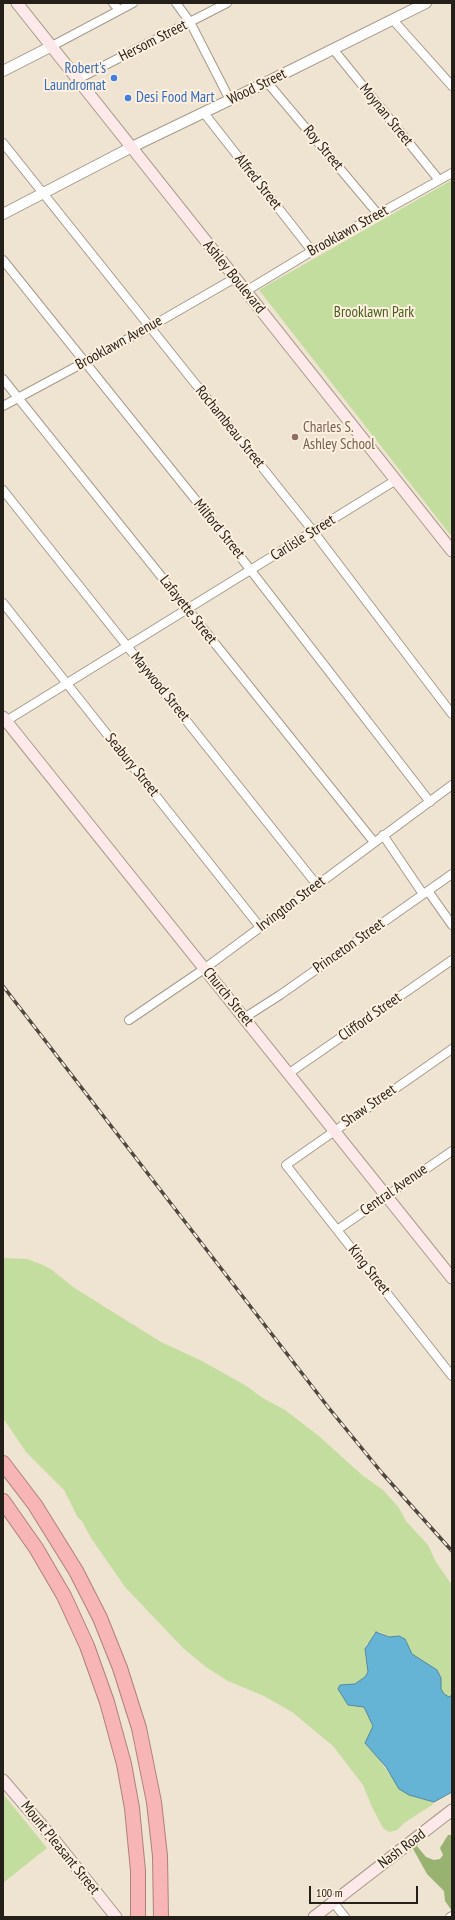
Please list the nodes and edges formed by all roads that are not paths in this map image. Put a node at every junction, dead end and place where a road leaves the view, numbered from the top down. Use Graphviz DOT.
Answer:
graph roads {
  1 [pos="17,3"];
  2 [pos="113,3"];
  3 [pos="133,3"];
  4 [pos="176,3"];
  5 [pos="227,3"];
  6 [pos="426,3"];
  7 [pos="410,6"];
  8 [pos="119,10"];
  9 [pos="393,20"];
  10 [pos="190,22"];
  11 [pos="52,46"];
  12 [pos="333,49"];
  13 [pos="3,71"];
  14 [pos="78,79"];
  15 [pos="268,82"];
  16 [pos="452,86"];
  17 [pos="230,100"];
  18 [pos="204,113"];
  19 [pos="3,143"];
  20 [pos="132,147"];
  21 [pos="452,173"];
  22 [pos="439,180"];
  23 [pos="42,193"];
  24 [pos="3,214"];
  25 [pos="378,214"];
  26 [pos="312,251"];
  27 [pos="3,260"];
  28 [pos="235,278"];
  29 [pos="246,291"];
  30 [pos="150,327"];
  31 [pos="84,362"];
  32 [pos="3,379"];
  33 [pos="18,398"];
  34 [pos="3,406"];
  35 [pos="396,480"];
  36 [pos="3,490"];
  37 [pos="313,531"];
  38 [pos="452,551"];
  39 [pos="251,570"];
  40 [pos="3,603"];
  41 [pos="187,609"];
  42 [pos="127,646"];
  43 [pos="67,683"];
  44 [pos="452,714"];
  45 [pos="5,719"];
  46 [pos="452,785"];
  47 [pos="430,802"];
  48 [pos="383,835"];
  49 [pos="374,842"];
  50 [pos="452,874"];
  51 [pos="317,885"];
  52 [pos="425,893"];
  53 [pos="452,925"];
  54 [pos="260,927"];
  55 [pos="452,960"];
  56 [pos="204,968"];
  57 [pos="244,1018"];
  58 [pos="129,1020"];
  59 [pos="452,1049"];
  60 [pos="288,1074"];
  61 [pos="334,1131"];
  62 [pos="452,1151"];
  63 [pos="286,1165"];
  64 [pos="387,1196"];
  65 [pos="337,1230"];
  66 [pos="450,1272"];
  67 [pos="452,1376"];
  68 [pos="3,1463"];
  69 [pos="3,1501"];
  70 [pos="3,1780"];
  71 [pos="452,1810"];
  72 [pos="333,1902"];
  73 [pos="116,1917"];
  74 [pos="138,1917"];
  75 [pos="160,1917"];
  76 [pos="314,1917"];
  77 [pos="345,1917"];
  1 -- 11 [label="main road, Ashley Boulevard"];
  2 -- 8 [label="street"];
  3 -- 8 [label="street"];
  4 -- 10 [label="street"];
  5 -- 10 [label="street, Hersom Street"];
  6 -- 7 [label="street, Wood Street"];
  7 -- 9 [label="street, Wood Street"];
  8 -- 11 [label="street"];
  9 -- 12 [label="street, Wood Street"];
  9 -- 16 [label="street"];
  10 -- 14 [label="street, Hersom Street"];
  10 -- 17 [label="street"];
  11 -- 13 [label="street"];
  11 -- 14 [label="main road, Ashley Boulevard"];
  12 -- 15 [label="street, Wood Street"];
  12 -- 22 [label="street, Moynan Street"];
  14 -- 20 [label="main road, Ashley Boulevard"];
  15 -- 17 [label="street, Wood Street"];
  15 -- 25 [label="street, Roy Street"];
  17 -- 18 [label="street, Wood Street"];
  18 -- 20 [label="street, Wood Street"];
  18 -- 26 [label="street, Alfred Street"];
  19 -- 23 [label="street, Rochambeau Street"];
  20 -- 23 [label="street, Wood Street"];
  20 -- 28 [label="main road, Ashley Boulevard"];
  21 -- 22 [label="street, Brooklawn Street"];
  22 -- 25 [label="street, Brooklawn Street"];
  23 -- 24 [label="street, Wood Street"];
  23 -- 30 [label="street, Rochambeau Street"];
  25 -- 26 [label="street, Brooklawn Street"];
  26 -- 29 [label="street, Brooklawn Street"];
  27 -- 31 [label="street, Milford Street"];
  28 -- 29 [label="main road, Ashley Boulevard"];
  28 -- 30 [label="street, Brooklawn Avenue"];
  29 -- 35 [label="main road, Ashley Boulevard"];
  30 -- 31 [label="street, Brooklawn Avenue"];
  30 -- 37 [label="street, Rochambeau Street"];
  31 -- 33 [label="street, Brooklawn Avenue"];
  31 -- 39 [label="street, Milford Street"];
  32 -- 33 [label="street, Lafayette Street"];
  33 -- 34 [label="street, Brooklawn Avenue"];
  33 -- 41 [label="street, Lafayette Street"];
  35 -- 37 [label="street, Carlisle Street"];
  35 -- 38 [label="main road, Ashley Boulevard"];
  36 -- 42 [label="street, Maywood Street"];
  37 -- 39 [label="street, Carlisle Street"];
  37 -- 44 [label="street, Rochambeau Street"];
  39 -- 41 [label="street, Carlisle Street"];
  39 -- 47 [label="street, Milford Street"];
  40 -- 43 [label="street, Seabury Street"];
  41 -- 42 [label="street, Carlisle Street"];
  41 -- 49 [label="street, Lafayette Street"];
  42 -- 43 [label="street, Carlisle Street"];
  42 -- 51 [label="street, Maywood Street"];
  43 -- 45 [label="street, Carlisle Street"];
  43 -- 54 [label="street, Seabury Street"];
  45 -- 56 [label="main road, Church Street"];
  46 -- 47 [label="street, Irvington Street"];
  47 -- 48 [label="street, Irvington Street"];
  48 -- 49 [label="street, Irvington Street"];
  48 -- 52 [label="street"];
  49 -- 51 [label="street, Irvington Street"];
  50 -- 52 [label="street, Princeton Street"];
  51 -- 54 [label="street, Irvington Street"];
  52 -- 53 [label="street"];
  52 -- 57 [label="street, Princeton Street"];
  54 -- 56 [label="street, Irvington Street"];
  55 -- 60 [label="street, Clifford Street"];
  56 -- 57 [label="main road, Church Street"];
  56 -- 58 [label="street, Irvington Street"];
  57 -- 60 [label="main road, Church Street"];
  59 -- 61 [label="street, Shaw Street"];
  60 -- 61 [label="main road, Church Street"];
  61 -- 63 [label="street, Shaw Street"];
  61 -- 64 [label="main road, Church Street"];
  62 -- 64 [label="street, Central Avenue"];
  63 -- 65 [label="street, King Street"];
  64 -- 65 [label="street, Central Avenue"];
  64 -- 66 [label="main road, Church Street"];
  65 -- 67 [label="street, King Street"];
  68 -- 75 [label="highway"];
  69 -- 74 [label="highway"];
  70 -- 73 [label="main road, Mount Pleasant Street"];
  71 -- 72 [label="main road, Nash Road"];
  72 -- 76 [label="main road, Nash Road"];
  72 -- 77 [label="street"];
}
